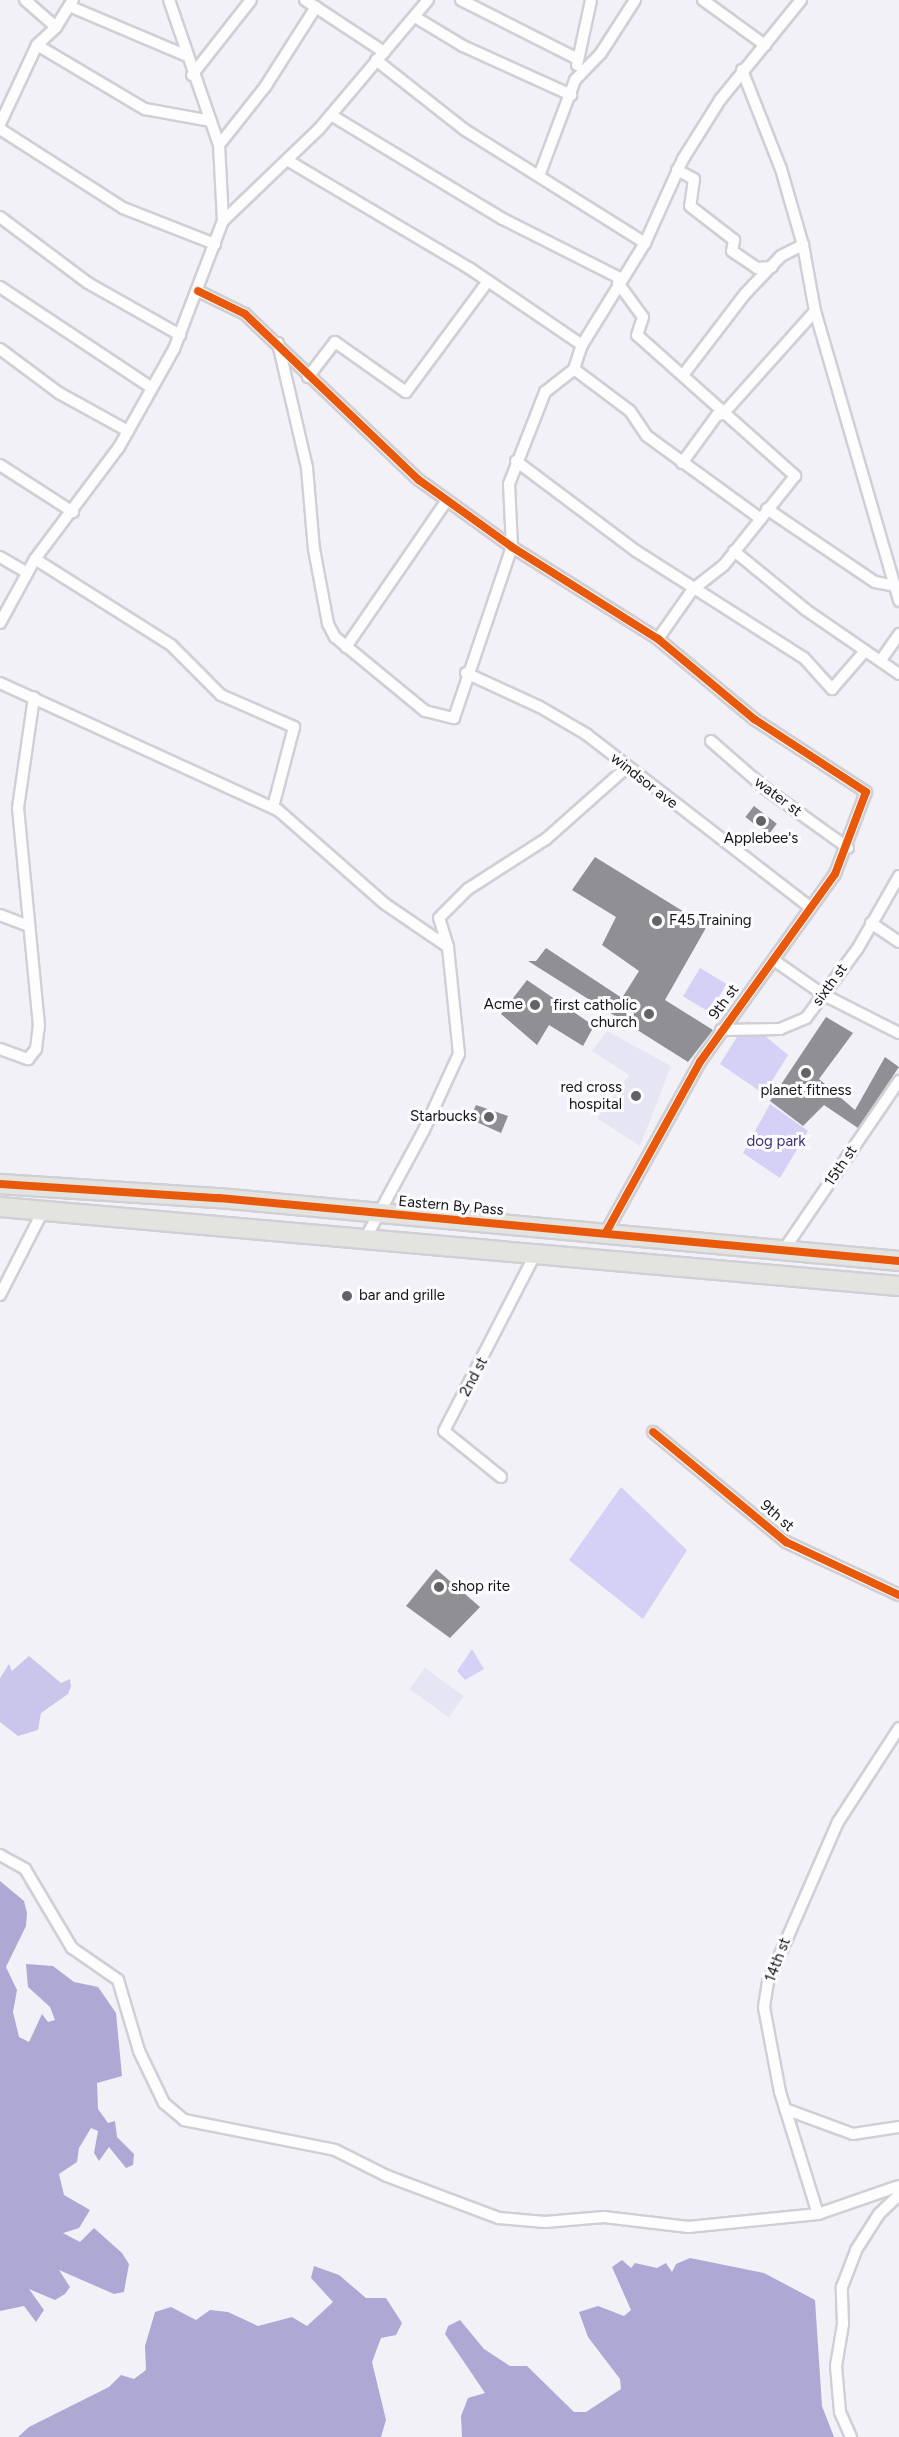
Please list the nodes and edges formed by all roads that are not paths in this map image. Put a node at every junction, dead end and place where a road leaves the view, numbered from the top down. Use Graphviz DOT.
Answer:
graph roads {
  1 [pos="25,0"];
  2 [pos="169,0"];
  3 [pos="251,0"];
  4 [pos="305,0"];
  5 [pos="428,0"];
  6 [pos="461,0"];
  7 [pos="634,0"];
  8 [pos="703,0"];
  9 [pos="801,0"];
  10 [pos="588,1"];
  11 [pos="71,3"];
  12 [pos="316,8"];
  13 [pos="415,17"];
  14 [pos="57,27"];
  15 [pos="37,45"];
  16 [pos="765,45"];
  17 [pos="185,56"];
  18 [pos="380,56"];
  19 [pos="578,59"];
  20 [pos="742,70"];
  21 [pos="192,75"];
  22 [pos="575,80"];
  23 [pos="571,95"];
  24 [pos="332,115"];
  25 [pos="211,121"];
  26 [pos="0,124"];
  27 [pos="0,129"];
  28 [pos="219,144"];
  29 [pos="287,160"];
  30 [pos="678,170"];
  31 [pos="539,176"];
  32 [pos="0,216"];
  33 [pos="223,221"];
  34 [pos="645,243"];
  35 [pos="215,244"];
  36 [pos="803,245"];
  37 [pos="772,267"];
  38 [pos="488,281"];
  39 [pos="620,281"];
  40 [pos="0,287"];
  41 [pos="198,291"];
  42 [pos="814,311"];
  43 [pos="180,335"];
  44 [pos="278,343"];
  45 [pos="582,345"];
  46 [pos="0,349"];
  47 [pos="574,369"];
  48 [pos="683,375"];
  49 [pos="308,377"];
  50 [pos="152,388"];
  51 [pos="723,414"];
  52 [pos="128,431"];
  53 [pos="516,461"];
  54 [pos="682,463"];
  55 [pos="0,465"];
  56 [pos="447,500"];
  57 [pos="767,509"];
  58 [pos="73,512"];
  59 [pos="760,519"];
  60 [pos="512,547"];
  61 [pos="734,551"];
  62 [pos="0,557"];
  63 [pos="35,559"];
  64 [pos="27,572"];
  65 [pos="895,586"];
  66 [pos="693,589"];
  67 [pos="899,601"];
  68 [pos="1,619"];
  69 [pos="899,634"];
  70 [pos="658,639"];
  71 [pos="346,647"];
  72 [pos="864,652"];
  73 [pos="881,660"];
  74 [pos="466,673"];
  75 [pos="899,674"];
  76 [pos="0,683"];
  77 [pos="34,697"];
  78 [pos="711,741"];
  79 [pos="626,768"];
  80 [pos="273,807"];
  81 [pos="848,848"];
  82 [pos="899,876"];
  83 [pos="811,908"];
  84 [pos="0,915"];
  85 [pos="871,923"];
  86 [pos="29,926"];
  87 [pos="899,942"];
  88 [pos="448,947"];
  89 [pos="775,962"];
  90 [pos="824,995"];
  91 [pos="721,1030"];
  92 [pos="899,1033"];
  93 [pos="0,1049"];
  94 [pos="899,1081"];
  95 [pos="0,1184"];
  96 [pos="0,1207"];
  97 [pos="43,1211"];
  98 [pos="379,1214"];
  99 [pos="606,1232"];
  100 [pos="364,1241"];
  101 [pos="783,1251"];
  102 [pos="534,1257"];
  103 [pos="899,1261"];
  104 [pos="899,1286"];
  105 [pos="0,1295"];
  106 [pos="653,1432"];
  107 [pos="501,1477"];
  108 [pos="899,1595"];
  109 [pos="899,1728"];
  110 [pos="0,1855"];
  111 [pos="785,2109"];
  112 [pos="899,2127"];
  113 [pos="899,2186"];
  114 [pos="899,2195"];
  115 [pos="818,2214"];
  116 [pos="851,2437"];
  1 -- 14 [label="street"];
  2 -- 17 [label="street"];
  3 -- 21 [label="street"];
  4 -- 12 [label="street"];
  5 -- 13 [label="street"];
  6 -- 19 [label="street"];
  7 -- 22 [label="street"];
  8 -- 16 [label="street"];
  9 -- 16 [label="street"];
  10 -- 19 [label="street"];
  11 -- 14 [label="street"];
  11 -- 17 [label="street"];
  12 -- 18 [label="street"];
  12 -- 28 [label="street"];
  13 -- 18 [label="street"];
  13 -- 23 [label="street"];
  14 -- 15 [label="street"];
  15 -- 25 [label="street"];
  15 -- 26 [label="street"];
  16 -- 20 [label="street"];
  17 -- 21 [label="street"];
  18 -- 24 [label="street"];
  18 -- 31 [label="street"];
  19 -- 22 [label="street"];
  20 -- 30 [label="street"];
  20 -- 36 [label="street"];
  21 -- 25 [label="street"];
  22 -- 23 [label="street"];
  23 -- 31 [label="street"];
  24 -- 29 [label="street"];
  24 -- 39 [label="street"];
  25 -- 28 [label="street"];
  27 -- 35 [label="street"];
  28 -- 33 [label="street"];
  29 -- 33 [label="street"];
  29 -- 38 [label="street"];
  30 -- 34 [label="street"];
  30 -- 37 [label="street"];
  31 -- 34 [label="street"];
  32 -- 43 [label="street"];
  33 -- 35 [label="street"];
  34 -- 39 [label="street"];
  35 -- 41 [label="street"];
  36 -- 37 [label="street"];
  36 -- 42 [label="street"];
  37 -- 48 [label="street"];
  38 -- 45 [label="street"];
  38 -- 49 [label="street"];
  39 -- 45 [label="street"];
  39 -- 48 [label="street"];
  40 -- 50 [label="street"];
  41 -- 43 [label="street"];
  41 -- 44 [label="street"];
  42 -- 51 [label="street"];
  42 -- 65 [label="street"];
  43 -- 50 [label="street"];
  44 -- 49 [label="street"];
  44 -- 71 [label="street"];
  45 -- 47 [label="street"];
  46 -- 52 [label="street"];
  47 -- 53 [label="street"];
  47 -- 54 [label="street"];
  48 -- 51 [label="street"];
  49 -- 56 [label="street"];
  50 -- 52 [label="street"];
  51 -- 54 [label="street"];
  51 -- 57 [label="street"];
  52 -- 58 [label="street"];
  53 -- 60 [label="street"];
  53 -- 66 [label="street"];
  54 -- 59 [label="street"];
  55 -- 58 [label="street"];
  56 -- 60 [label="street"];
  56 -- 71 [label="street"];
  57 -- 59 [label="street"];
  57 -- 65 [label="street"];
  58 -- 63 [label="street"];
  59 -- 61 [label="street"];
  60 -- 70 [label="street"];
  60 -- 74 [label="street"];
  61 -- 66 [label="street"];
  61 -- 72 [label="street"];
  62 -- 64 [label="street"];
  63 -- 64 [label="street"];
  63 -- 80 [label="street"];
  64 -- 68 [label="street"];
  65 -- 67 [label="street"];
  66 -- 70 [label="street"];
  66 -- 72 [label="street"];
  69 -- 73 [label="street"];
  70 -- 81 [label="street, 9th st"];
  71 -- 74 [label="street"];
  72 -- 73 [label="street"];
  73 -- 75 [label="street"];
  74 -- 79 [label="street, windsor ave"];
  76 -- 77 [label="street"];
  77 -- 80 [label="street"];
  77 -- 86 [label="street"];
  78 -- 81 [label="street, water st"];
  79 -- 83 [label="street, windsor ave"];
  79 -- 88 [label="street"];
  80 -- 88 [label="street"];
  81 -- 83 [label="street, 9th st"];
  82 -- 85 [label="street, sixth st"];
  83 -- 89 [label="street, 9th st"];
  84 -- 86 [label="street"];
  85 -- 87 [label="street"];
  85 -- 90 [label="street, sixth st"];
  86 -- 93 [label="street"];
  88 -- 98 [label="street"];
  89 -- 90 [label="street"];
  89 -- 91 [label="street, 9th st"];
  90 -- 91 [label="street, sixth st"];
  90 -- 92 [label="street"];
  91 -- 99 [label="street, 9th st"];
  94 -- 101 [label="street, 15th st"];
  95 -- 98 [label="main road, Eastern By Pass"];
  96 -- 97 [label="main road"];
  97 -- 100 [label="main road"];
  97 -- 105 [label="street"];
  98 -- 99 [label="main road, Eastern By Pass"];
  98 -- 100 [label="street"];
  99 -- 101 [label="main road, Eastern By Pass"];
  100 -- 102 [label="main road"];
  101 -- 103 [label="main road, Eastern By Pass"];
  102 -- 104 [label="main road"];
  102 -- 107 [label="street, 2nd st"];
  106 -- 108 [label="street, 9th st"];
  109 -- 111 [label="street, 14th st"];
  110 -- 115 [label="street"];
  111 -- 112 [label="street"];
  111 -- 115 [label="street, 14th st"];
  113 -- 115 [label="street"];
  114 -- 116 [label="street"];
}
